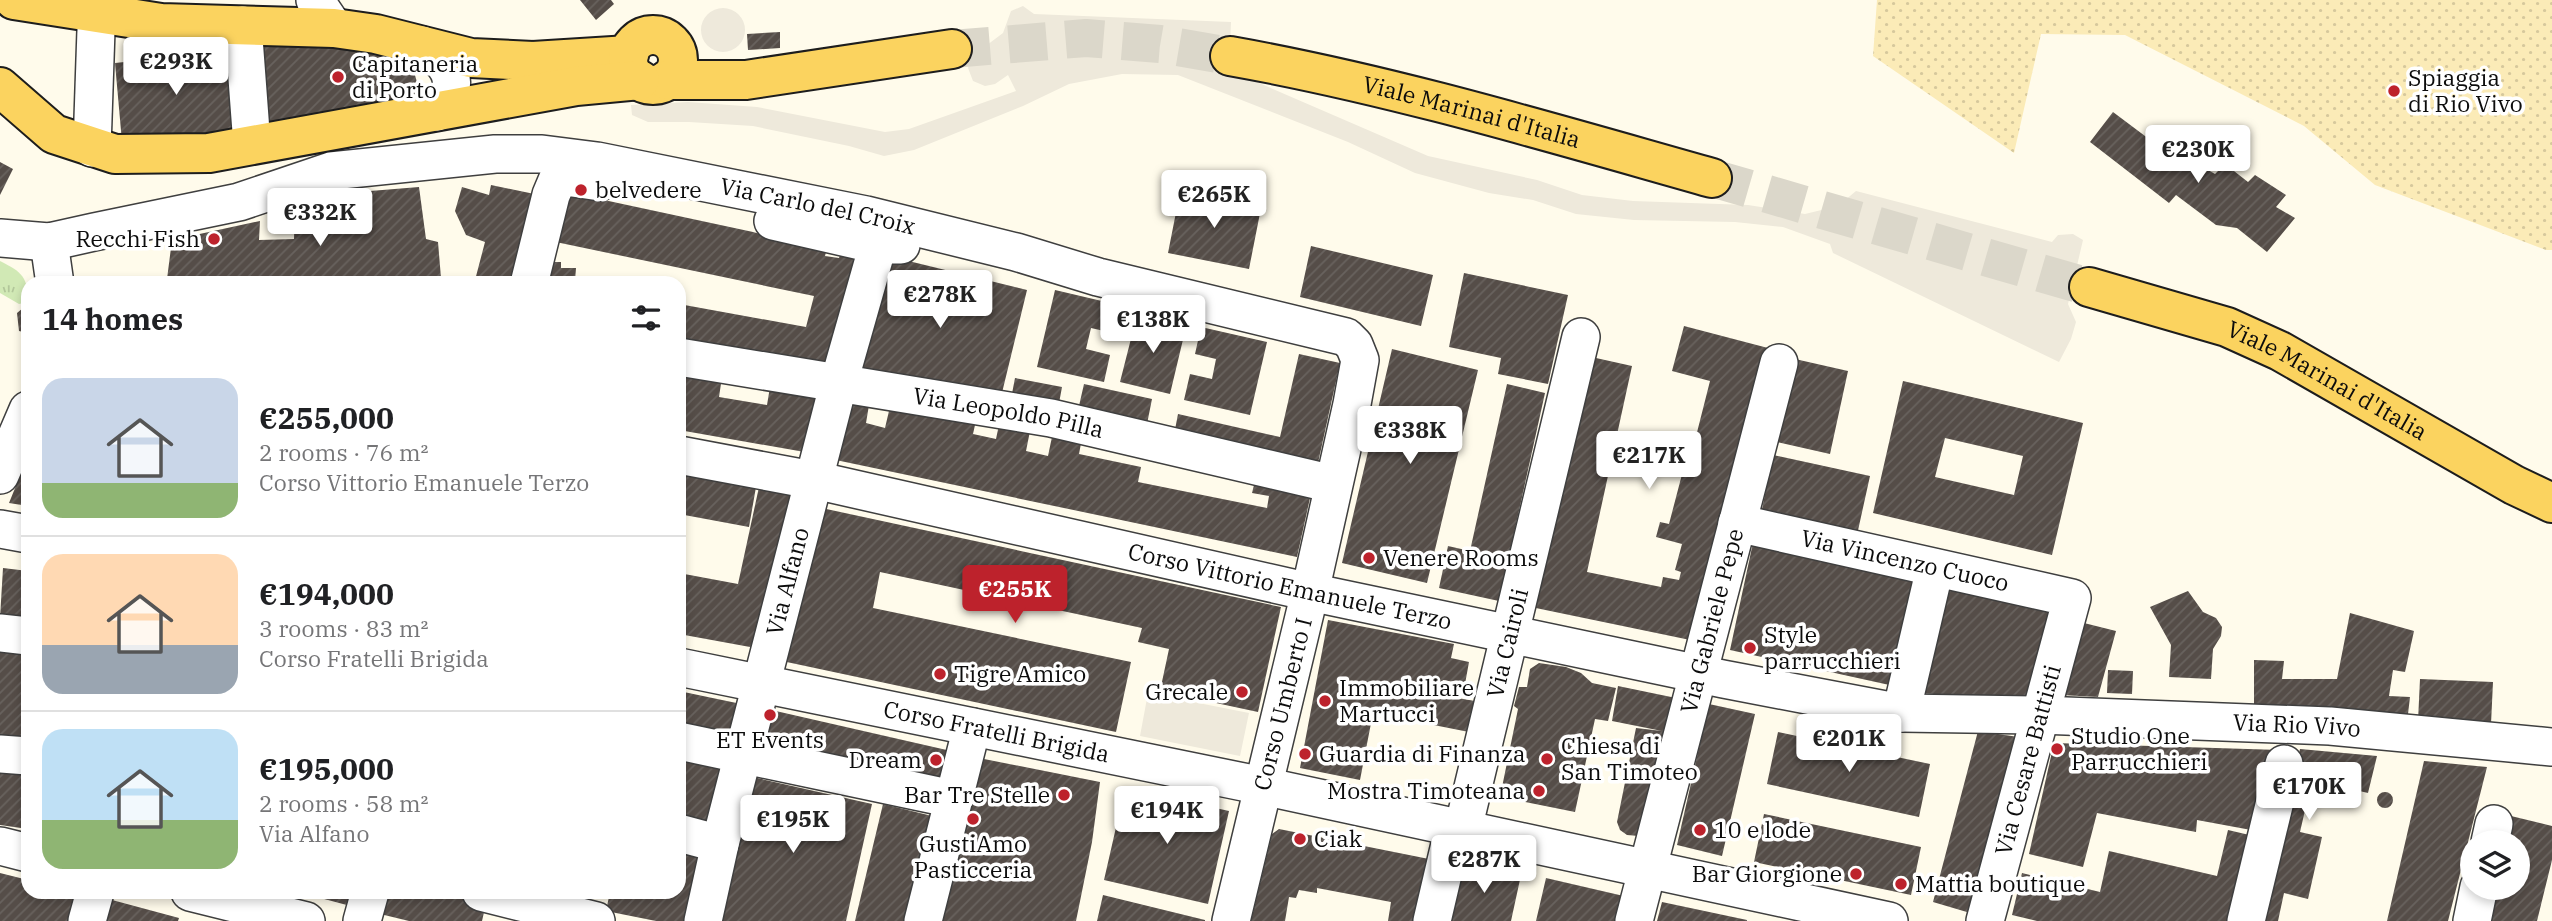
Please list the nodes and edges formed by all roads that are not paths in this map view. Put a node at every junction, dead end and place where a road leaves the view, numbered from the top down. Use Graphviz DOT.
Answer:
graph roads {
  1 [pos="14,0"];
  2 [pos="96,6"];
  3 [pos="325,14"];
  4 [pos="243,25"];
  5 [pos="422,45"];
  6 [pos="952,49"];
  7 [pos="1230,55"];
  8 [pos="653,68"];
  9 [pos="0,87"];
  10 [pos="437,111"];
  11 [pos="252,145"];
  12 [pos="92,148"];
  13 [pos="1712,178"];
  14 [pos="0,238"];
  15 [pos="49,242"];
  16 [pos="878,245"];
  17 [pos="1082,273"];
  18 [pos="54,276"];
  19 [pos="531,276"];
  20 [pos="2089,287"];
  21 [pos="1581,337"];
  22 [pos="686,358"];
  23 [pos="1779,363"];
  24 [pos="839,382"];
  25 [pos="1352,404"];
  26 [pos="21,426"];
  27 [pos="686,456"];
  28 [pos="0,475"];
  29 [pos="814,480"];
  30 [pos="1333,484"];
  31 [pos="2552,503"];
  32 [pos="1737,523"];
  33 [pos="0,529"];
  34 [pos="21,533"];
  35 [pos="1935,568"];
  36 [pos="1310,592"];
  37 [pos="2072,598"];
  38 [pos="0,633"];
  39 [pos="1510,634"];
  40 [pos="21,635"];
  41 [pos="686,668"];
  42 [pos="1698,674"];
  43 [pos="763,684"];
  44 [pos="1901,713"];
  45 [pos="2040,715"];
  46 [pos="972,727"];
  47 [pos="686,743"];
  48 [pos="2552,747"];
  49 [pos="0,754"];
  50 [pos="744,755"];
  51 [pos="21,756"];
  52 [pos="2284,764"];
  53 [pos="1263,786"];
  54 [pos="953,799"];
  55 [pos="1459,828"];
  56 [pos="686,835"];
  57 [pos="720,844"];
  58 [pos="0,846"];
  59 [pos="21,850"];
  60 [pos="1647,869"];
  61 [pos="93,899"];
  62 [pos="368,899"];
  63 [pos="601,899"];
  64 [pos="2476,900"];
  65 [pos="202,901"];
  66 [pos="491,904"];
  67 [pos="87,921"];
  68 [pos="306,921"];
  69 [pos="362,921"];
  70 [pos="596,921"];
  71 [pos="703,921"];
  72 [pos="923,921"];
  73 [pos="1231,921"];
  74 [pos="1432,921"];
  75 [pos="1634,921"];
  76 [pos="1889,921"];
  77 [pos="1984,921"];
  78 [pos="2246,921"];
  79 [pos="2472,921"];
  1 -- 2 [label="main road"];
  2 -- 4 [label="main road"];
  2 -- 12 [label="street"];
  3 -- 4 [label="main road"];
  3 -- 5 [label="main road"];
  4 -- 11 [label="street"];
  5 -- 8 [label="main road"];
  5 -- 10 [label="street"];
  6 -- 8 [label="main road"];
  7 -- 13 [label="main road, Viale Marinai d'Italia"];
  8 -- 10 [label="main road"];
  9 -- 12 [label="main road"];
  10 -- 11 [label="main road"];
  11 -- 12 [label="main road"];
  14 -- 15 [label="street, Via Carlo del Croix"];
  15 -- 17 [label="street, Via Carlo del Croix"];
  15 -- 18 [label="street"];
  16 -- 17 [label="street"];
  16 -- 19 [label="street"];
  16 -- 24 [label="street, Via Alfano"];
  17 -- 25 [label="street, Via Carlo del Croix"];
  20 -- 31 [label="main road, Viale Marinai d'Italia"];
  21 -- 39 [label="street, Via Cairoli"];
  22 -- 24 [label="street, Via Leopoldo Pilla"];
  23 -- 32 [label="street, Via Gabriele Pepe"];
  24 -- 29 [label="street, Via Alfano"];
  24 -- 30 [label="street, Via Leopoldo Pilla"];
  25 -- 30 [label="street, Corso Umberto I"];
  26 -- 28 [label="street"];
  27 -- 29 [label="street, Corso Vittorio Emanuele Terzo"];
  29 -- 36 [label="street, Corso Vittorio Emanuele Terzo"];
  29 -- 43 [label="street, Via Alfano"];
  30 -- 36 [label="street, Corso Umberto I"];
  32 -- 35 [label="street, Via Vincenzo Cuoco"];
  32 -- 42 [label="street, Via Gabriele Pepe"];
  33 -- 34 [label="street"];
  35 -- 37 [label="street, Via Vincenzo Cuoco"];
  35 -- 44 [label="street"];
  36 -- 39 [label="street, Corso Vittorio Emanuele Terzo"];
  36 -- 53 [label="street, Corso Umberto I"];
  37 -- 45 [label="street, Via Cesare Battisti"];
  38 -- 40 [label="street"];
  39 -- 42 [label="street, Corso Vittorio Emanuele Terzo"];
  39 -- 55 [label="street, Via Cairoli"];
  41 -- 43 [label="street, Corso Fratelli Brigida"];
  42 -- 44 [label="street, Corso Vittorio Emanuele Terzo"];
  42 -- 60 [label="street, Via Gabriele Pepe"];
  43 -- 46 [label="street, Corso Fratelli Brigida"];
  43 -- 50 [label="street, Via Alfano"];
  44 -- 45 [label="street, Corso Vittorio Emanuele Terzo"];
  45 -- 48 [label="street, Via Rio Vivo"];
  45 -- 77 [label="street, Via Cesare Battisti"];
  46 -- 53 [label="street, Corso Fratelli Brigida"];
  46 -- 54 [label="street"];
  47 -- 50 [label="street"];
  49 -- 51 [label="street"];
  50 -- 54 [label="street"];
  50 -- 57 [label="street, Via Alfano"];
  52 -- 78 [label="street"];
  53 -- 55 [label="street, Corso Fratelli Brigida"];
  53 -- 73 [label="street, Corso Umberto I"];
  54 -- 72 [label="street"];
  55 -- 60 [label="street, Corso Fratelli Brigida"];
  55 -- 74 [label="street, Via Cairoli"];
  56 -- 57 [label="street"];
  57 -- 71 [label="street, Via Alfano"];
  58 -- 59 [label="street"];
  60 -- 75 [label="street, Via Gabriele Pepe"];
  60 -- 76 [label="street, Corso Fratelli Brigida"];
  61 -- 67 [label="street"];
  62 -- 69 [label="street"];
  63 -- 70 [label="street"];
  64 -- 79 [label="street"];
  65 -- 68 [label="street"];
  66 -- 70 [label="street"];
}
